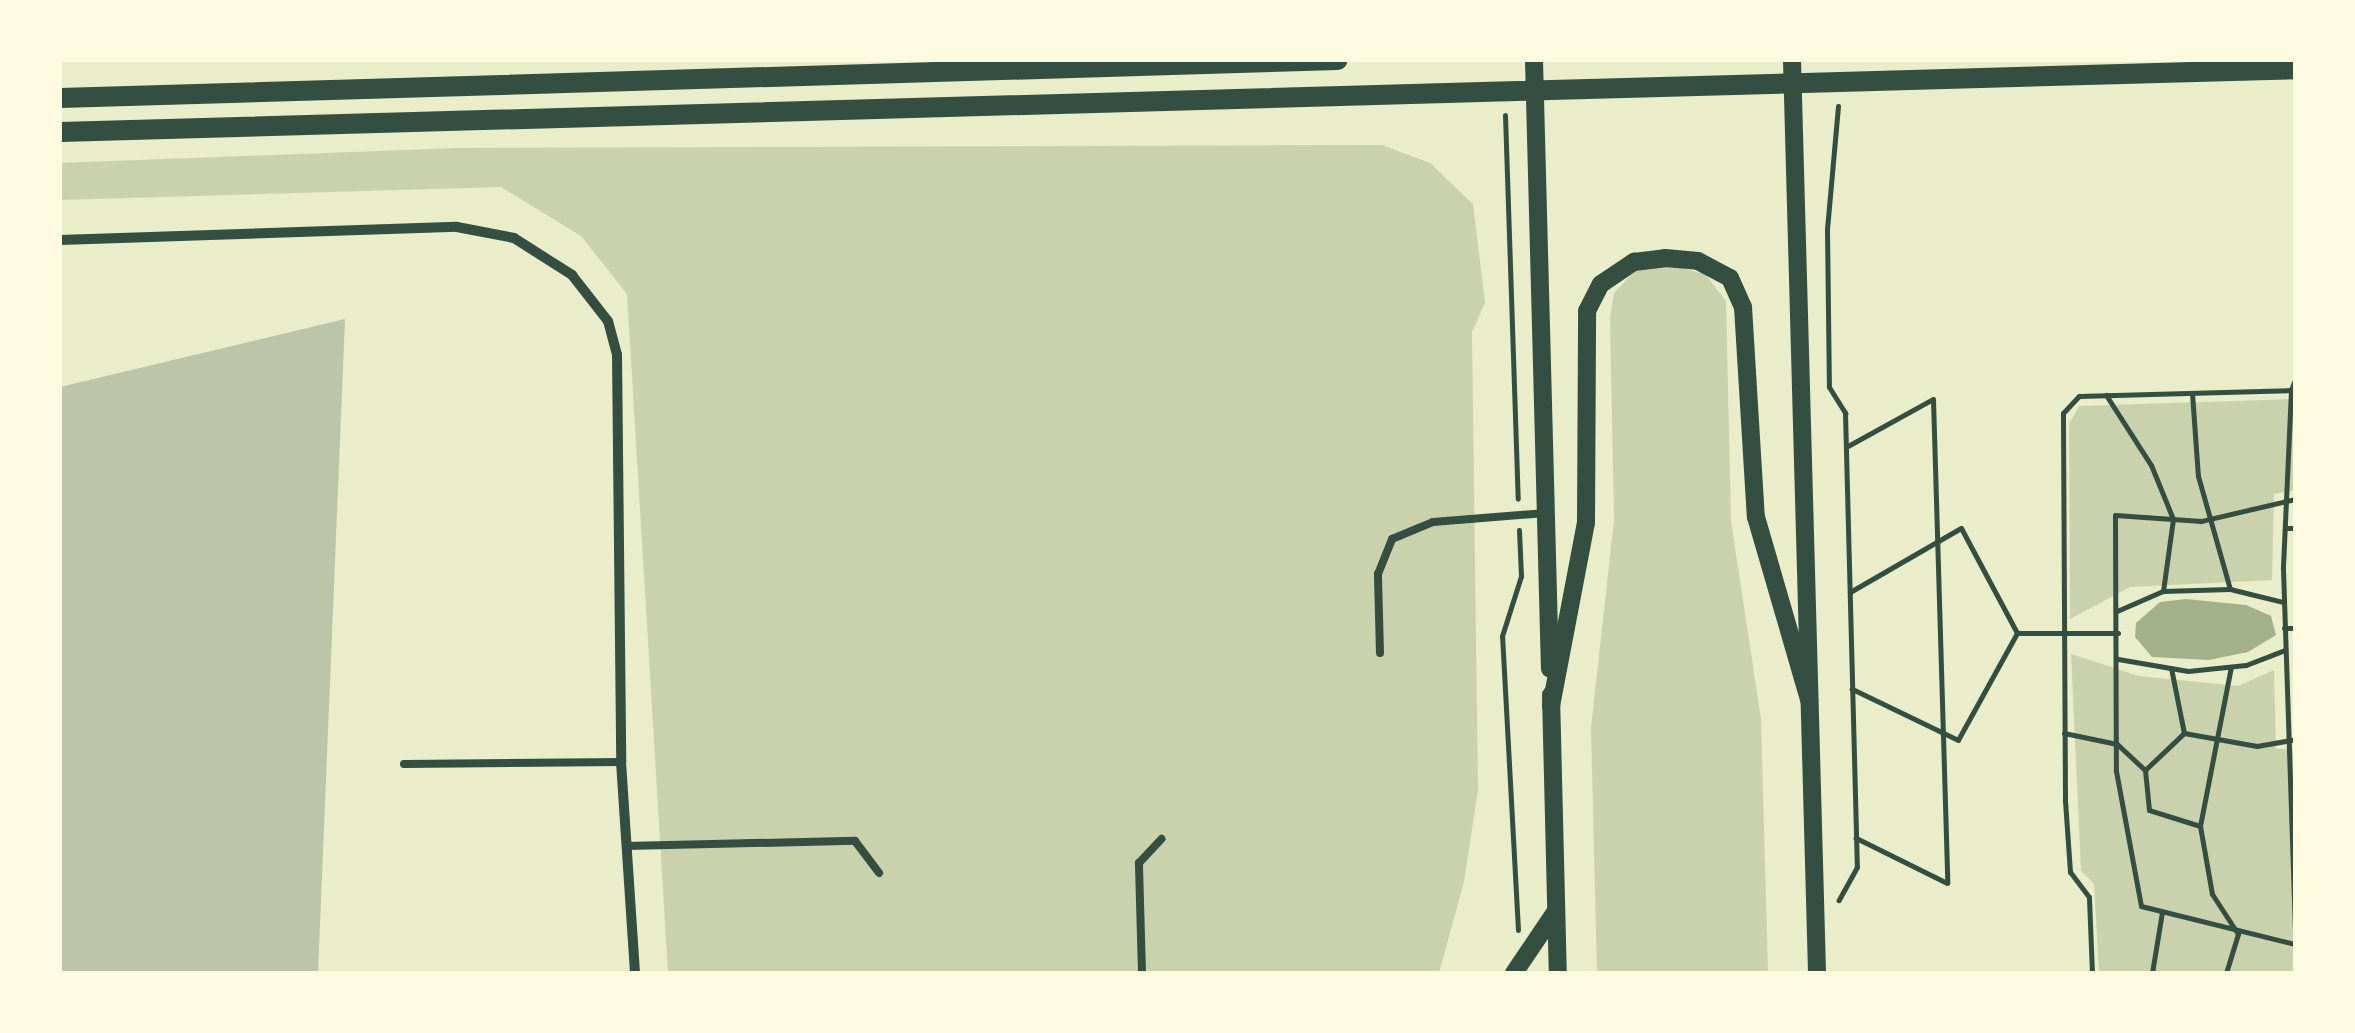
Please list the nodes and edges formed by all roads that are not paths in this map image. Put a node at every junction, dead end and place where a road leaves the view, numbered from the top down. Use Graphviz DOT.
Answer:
graph roads {
  1 [pos="1337,60"];
  2 [pos="1534,60"];
  3 [pos="1792,60"];
  4 [pos="2295,68"];
  5 [pos="1793,87"];
  6 [pos="1535,92"];
  7 [pos="60,98"];
  8 [pos="60,132"];
  9 [pos="60,240"];
  10 [pos="1546,513"];
  11 [pos="1380,653"];
  12 [pos="1809,700"];
  13 [pos="1552,706"];
  14 [pos="621,762"];
  15 [pos="404,764"];
  16 [pos="1161,839"];
  17 [pos="626,846"];
  18 [pos="878,873"];
  19 [pos="1557,911"];
  20 [pos="634,973"];
  21 [pos="1142,973"];
  22 [pos="1514,973"];
  23 [pos="1558,973"];
  24 [pos="1816,973"];
  1 -- 7 [label="main road"];
  2 -- 6 [label="street"];
  3 -- 5 [label="street"];
  4 -- 5 [label="main road"];
  5 -- 6 [label="main road"];
  5 -- 12 [label="street"];
  6 -- 8 [label="main road"];
  6 -- 10 [label="street"];
  9 -- 14 [label="street"];
  10 -- 11 [label="lane"];
  10 -- 13 [label="street"];
  12 -- 13 [label="street"];
  12 -- 24 [label="street"];
  13 -- 19 [label="street"];
  14 -- 15 [label="lane"];
  14 -- 17 [label="street"];
  16 -- 21 [label="lane"];
  17 -- 18 [label="lane"];
  17 -- 20 [label="street"];
  19 -- 22 [label="street"];
  19 -- 23 [label="street"];
}
